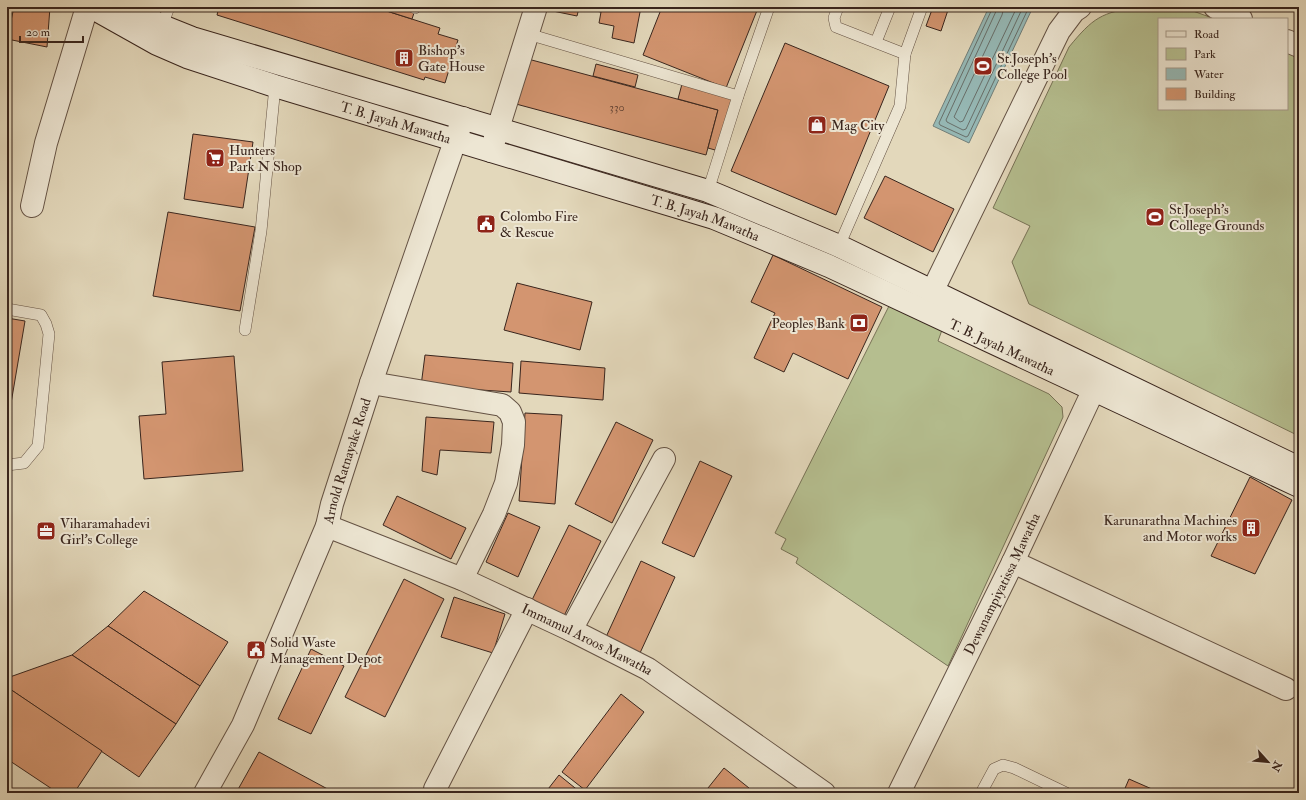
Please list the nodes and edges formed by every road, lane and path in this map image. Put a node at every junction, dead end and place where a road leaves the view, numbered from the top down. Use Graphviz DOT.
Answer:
graph roads {
  1 [pos="87,7"];
  2 [pos="91,7"];
  3 [pos="129,7"];
  4 [pos="536,7"];
  5 [pos="769,7"];
  6 [pos="838,7"];
  7 [pos="890,7"];
  8 [pos="922,7"];
  9 [pos="1080,7"];
  10 [pos="1215,7"];
  11 [pos="166,16"];
  12 [pos="1239,18"];
  13 [pos="528,34"];
  14 [pos="1288,40"];
  15 [pos="876,42"];
  16 [pos="1299,46"];
  17 [pos="905,54"];
  18 [pos="276,86"];
  19 [pos="738,96"];
  20 [pos="463,118"];
  21 [pos="499,129"];
  22 [pos="455,140"];
  23 [pos="491,151"];
  24 [pos="708,190"];
  25 [pos="32,206"];
  26 [pos="839,246"];
  27 [pos="932,292"];
  28 [pos="7,309"];
  29 [pos="245,330"];
  30 [pos="1097,382"];
  31 [pos="371,384"];
  32 [pos="664,459"];
  33 [pos="7,464"];
  34 [pos="1299,468"];
  35 [pos="1299,486"];
  36 [pos="328,526"];
  37 [pos="1013,562"];
  38 [pos="462,579"];
  39 [pos="527,609"];
  40 [pos="571,630"];
  41 [pos="1286,689"];
  42 [pos="435,789"];
  43 [pos="205,793"];
  44 [pos="824,793"];
  45 [pos="899,793"];
  46 [pos="981,793"];
  47 [pos="1066,793"];
  1 -- 25 [label="street"];
  2 -- 18 [label="street, T. B. Jayah Mawatha"];
  3 -- 11 [label="street, T. B. Jayah Mawatha"];
  4 -- 13 [label="street"];
  5 -- 19 [label="lane"];
  6 -- 15 [label="lane"];
  7 -- 15 [label="lane"];
  8 -- 17 [label="lane"];
  9 -- 27 [label="street"];
  10 -- 12 [label="street"];
  11 -- 20 [label="street, T. B. Jayah Mawatha"];
  13 -- 19 [label="lane"];
  13 -- 21 [label="street"];
  14 -- 16 [label="street"];
  15 -- 17 [label="lane"];
  17 -- 26 [label="lane"];
  18 -- 22 [label="street, T. B. Jayah Mawatha"];
  18 -- 29 [label="lane"];
  19 -- 24 [label="lane"];
  20 -- 21 [label="street, T. B. Jayah Mawatha"];
  20 -- 22 [label="street, Arnold Ratnayake Road"];
  21 -- 23 [label="street"];
  21 -- 24 [label="street, T. B. Jayah Mawatha"];
  22 -- 23 [label="street, T. B. Jayah Mawatha"];
  22 -- 31 [label="street, Arnold Ratnayake Road"];
  23 -- 30 [label="street, T. B. Jayah Mawatha"];
  24 -- 26 [label="street, T. B. Jayah Mawatha"];
  26 -- 27 [label="street, T. B. Jayah Mawatha"];
  27 -- 30 [label="street, T. B. Jayah Mawatha"];
  28 -- 33 [label="lane"];
  30 -- 34 [label="street, T. B. Jayah Mawatha"];
  30 -- 35 [label="street, T. B. Jayah Mawatha"];
  30 -- 37 [label="street, Dewanampiyatissa Mawatha"];
  31 -- 36 [label="street, Arnold Ratnayake Road"];
  31 -- 38 [label="street"];
  32 -- 40 [label="street"];
  36 -- 38 [label="street, Immamul Aroos Mawatha"];
  36 -- 43 [label="street, Arnold Ratnayake Road"];
  37 -- 41 [label="street"];
  37 -- 45 [label="street, Dewanampiyatissa Mawatha"];
  38 -- 39 [label="street, Immamul Aroos Mawatha"];
  39 -- 40 [label="street, Immamul Aroos Mawatha"];
  39 -- 42 [label="street"];
  40 -- 44 [label="street, Immamul Aroos Mawatha"];
  46 -- 47 [label="lane"];
}
